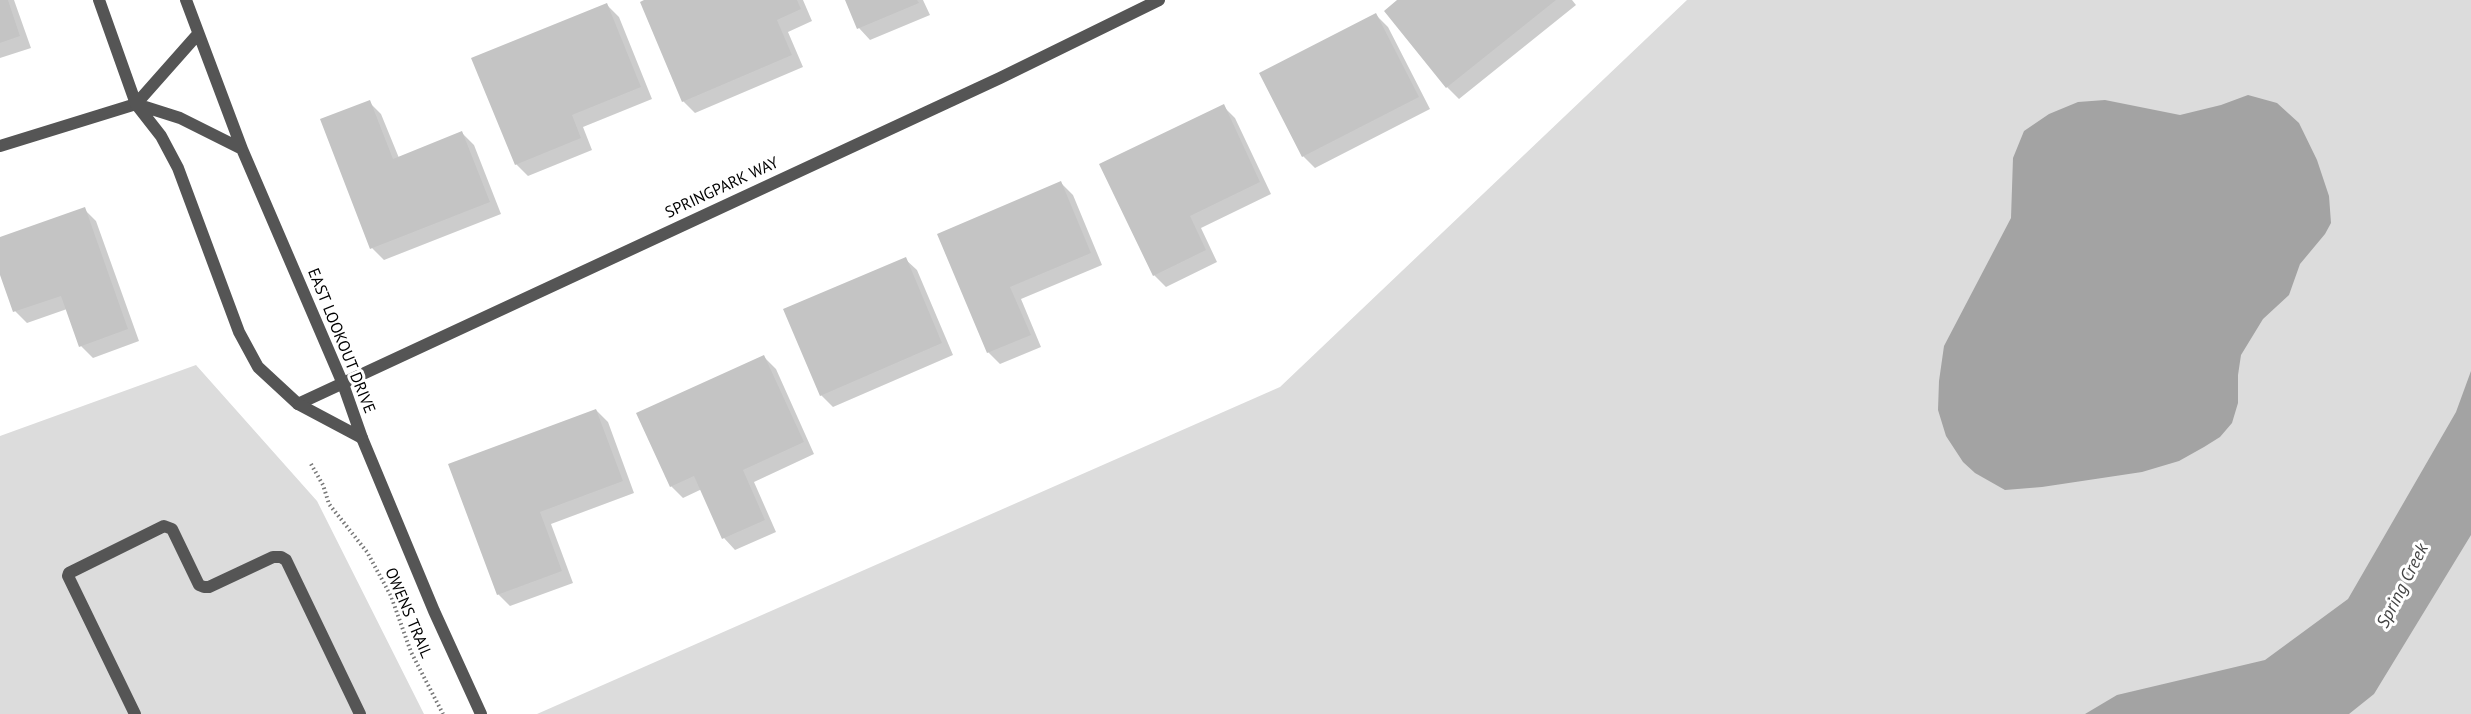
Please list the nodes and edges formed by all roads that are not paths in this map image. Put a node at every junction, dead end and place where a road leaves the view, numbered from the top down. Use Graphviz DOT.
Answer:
graph roads {
  1 [pos="99,0"];
  2 [pos="186,0"];
  3 [pos="1159,0"];
  4 [pos="198,34"];
  5 [pos="136,104"];
  6 [pos="0,146"];
  7 [pos="242,149"];
  8 [pos="343,384"];
  9 [pos="298,404"];
  10 [pos="363,438"];
  11 [pos="135,714"];
  12 [pos="360,714"];
  13 [pos="481,714"];
  1 -- 5 [label="street, EAST LOOKOUT DRIVE"];
  2 -- 4 [label="street, EAST LOOKOUT DRIVE"];
  3 -- 8 [label="street, SPRINGPARK WAY"];
  4 -- 5 [label="street"];
  4 -- 7 [label="street, EAST LOOKOUT DRIVE"];
  5 -- 6 [label="street"];
  5 -- 7 [label="street"];
  5 -- 9 [label="street, EAST LOOKOUT DRIVE"];
  7 -- 8 [label="street, EAST LOOKOUT DRIVE"];
  8 -- 9 [label="street, SPRINGPARK WAY"];
  8 -- 10 [label="street, EAST LOOKOUT DRIVE"];
  9 -- 10 [label="street, EAST LOOKOUT DRIVE"];
  10 -- 13 [label="street"];
  11 -- 12 [label="street"];
}
